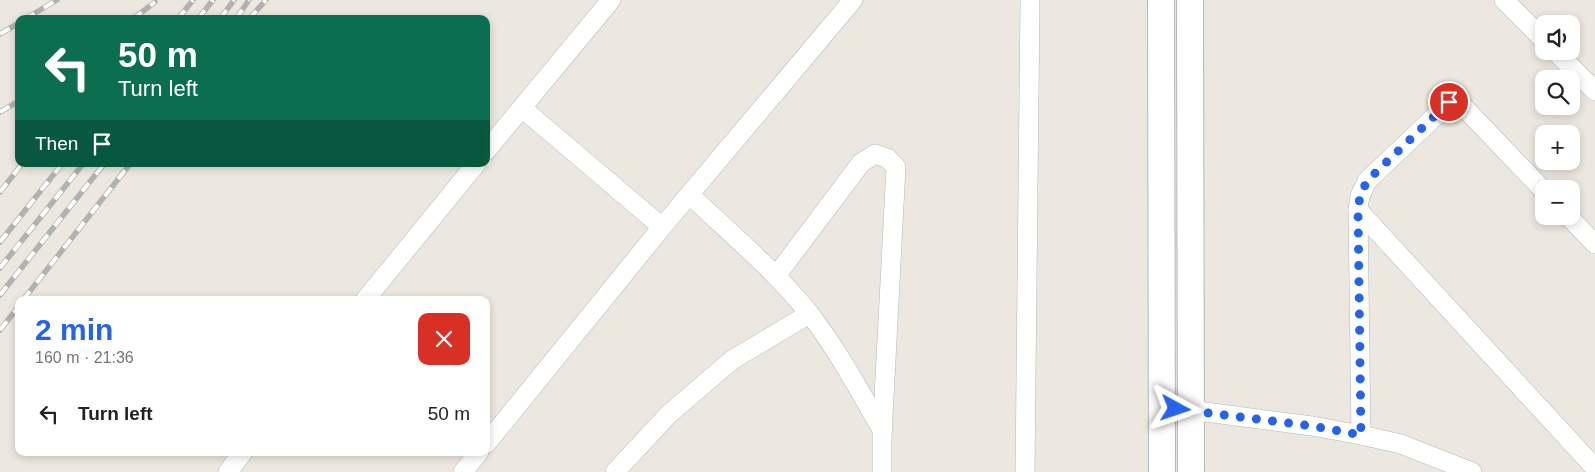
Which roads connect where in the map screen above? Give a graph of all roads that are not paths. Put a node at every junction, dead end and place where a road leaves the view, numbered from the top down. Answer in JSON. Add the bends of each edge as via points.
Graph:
{"nodes":[{"id":1,"x":611,"y":0,"type":"edge"},
{"id":2,"x":853,"y":0,"type":"edge"},
{"id":3,"x":1030,"y":0,"type":"edge"},
{"id":4,"x":1193,"y":0,"type":"edge"},
{"id":5,"x":1504,"y":0,"type":"edge"},
{"id":6,"x":1162,"y":1,"type":"edge"},
{"id":7,"x":1535,"y":31,"type":"edge"},
{"id":8,"x":1564,"y":60,"type":"edge"},
{"id":9,"x":1595,"y":90,"type":"edge"},
{"id":10,"x":522,"y":108,"type":"junction"},
{"id":11,"x":490,"y":146,"type":"edge"},
{"id":12,"x":474,"y":167,"type":"edge"},
{"id":13,"x":1535,"y":182,"type":"edge"},
{"id":14,"x":690,"y":195,"type":"junction"},
{"id":15,"x":1358,"y":210,"type":"junction"},
{"id":16,"x":1577,"y":225,"type":"edge"},
{"id":17,"x":662,"y":227,"type":"junction"},
{"id":18,"x":1595,"y":244,"type":"edge"},
{"id":19,"x":776,"y":276,"type":"junction"},
{"id":20,"x":368,"y":296,"type":"edge"},
{"id":21,"x":809,"y":314,"type":"junction"},
{"id":22,"x":1162,"y":408,"type":"junction"},
{"id":23,"x":1190,"y":410,"type":"junction"},
{"id":24,"x":882,"y":430,"type":"junction"},
{"id":25,"x":1361,"y":435,"type":"junction"},
{"id":26,"x":490,"y":439,"type":"edge"},
{"id":27,"x":241,"y":456,"type":"edge"},
{"id":28,"x":476,"y":456,"type":"edge"},
{"id":29,"x":1445,"y":467,"type":"edge"},
{"id":30,"x":1595,"y":468,"type":"edge"},
{"id":31,"x":228,"y":472,"type":"edge"},
{"id":32,"x":463,"y":472,"type":"edge"},
{"id":33,"x":615,"y":472,"type":"edge"},
{"id":34,"x":882,"y":472,"type":"edge"},
{"id":35,"x":1025,"y":472,"type":"edge"},
{"id":36,"x":1162,"y":472,"type":"edge"},
{"id":37,"x":1191,"y":472,"type":"edge"},
{"id":38,"x":1472,"y":472,"type":"edge"}],
"edges":[{"from":1,"to":10,"type":"street"},
{"from":2,"to":14,"type":"street"},
{"from":3,"to":35,"type":"street"},
{"from":4,"to":6,"type":"street"},
{"from":4,"to":23,"type":"street"},
{"from":5,"to":7,"type":"street"},
{"from":6,"to":22,"type":"street"},
{"from":8,"to":9,"type":"street"},
{"from":10,"to":11,"type":"street"},
{"from":10,"to":17,"type":"street"},
{"from":12,"to":20,"type":"street"},
{"from":13,"to":15,"type":"street","via":[[1459,102],[1452,101],[1367,181]]},
{"from":14,"to":17,"type":"street"},
{"from":14,"to":19,"type":"street"},
{"from":15,"to":25,"type":"street"},
{"from":15,"to":30,"type":"street"},
{"from":16,"to":18,"type":"street"},
{"from":17,"to":26,"type":"street"},
{"from":19,"to":21,"type":"street"},
{"from":19,"to":24,"type":"street","via":[[861,164],[875,154],[887,158],[896,167]]},
{"from":21,"to":24,"type":"street"},
{"from":21,"to":33,"type":"street","via":[[732,360],[669,414]]},
{"from":22,"to":23,"type":"street"},
{"from":22,"to":36,"type":"street"},
{"from":23,"to":25,"type":"street"},
{"from":23,"to":37,"type":"street"},
{"from":24,"to":34,"type":"street"},
{"from":25,"to":29,"type":"street","via":[[1401,444]]},
{"from":27,"to":31,"type":"street"},
{"from":28,"to":32,"type":"street"},
{"from":29,"to":38,"type":"street"}]}
